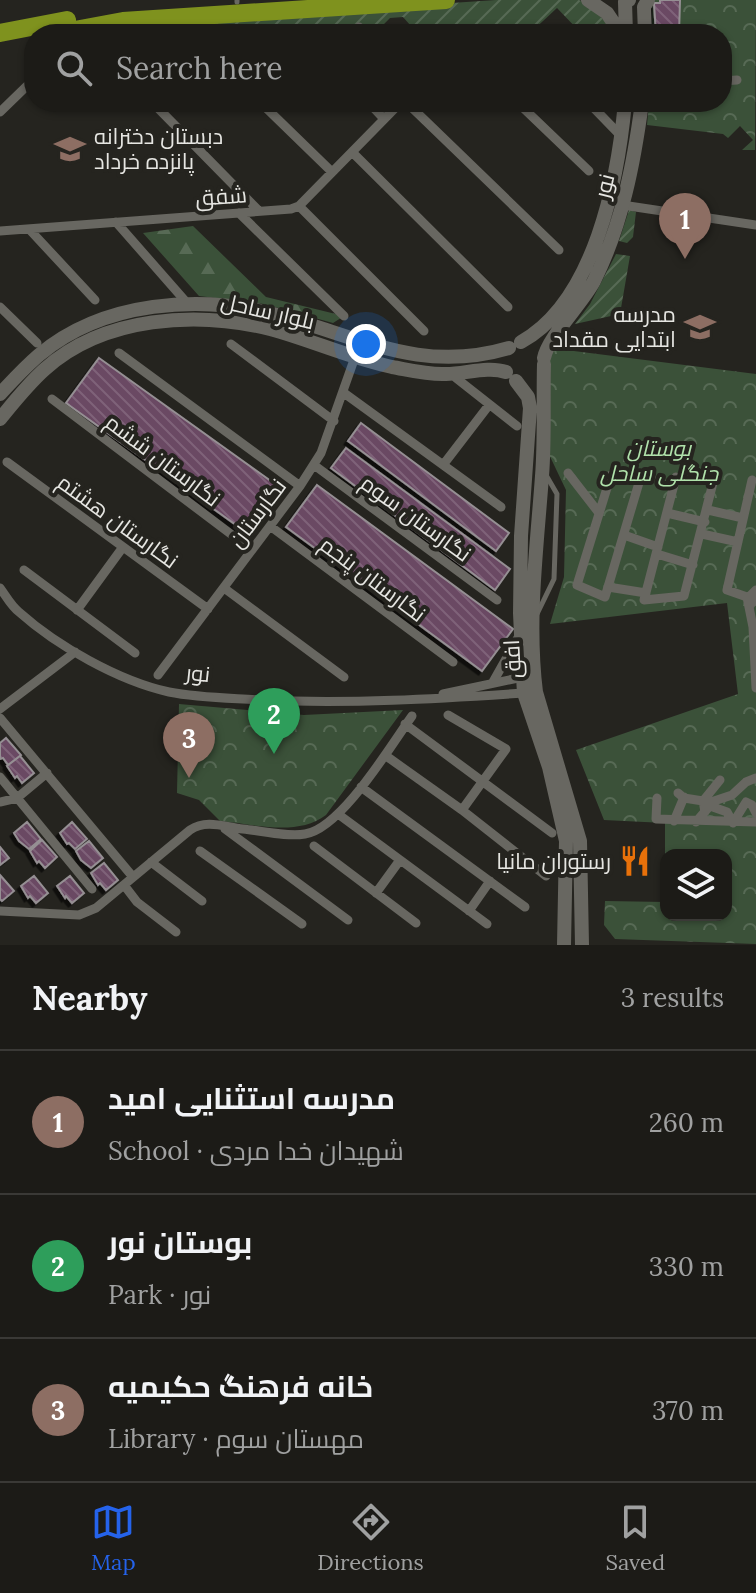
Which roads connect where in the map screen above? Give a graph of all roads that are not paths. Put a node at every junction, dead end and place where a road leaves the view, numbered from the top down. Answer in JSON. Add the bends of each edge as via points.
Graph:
{"nodes":[{"id":1,"x":269,"y":0,"type":"edge"},
{"id":2,"x":446,"y":0,"type":"edge"},
{"id":3,"x":588,"y":0,"type":"edge"},
{"id":4,"x":629,"y":0,"type":"edge"},
{"id":5,"x":237,"y":1,"type":"edge"},
{"id":6,"x":643,"y":2,"type":"edge"},
{"id":7,"x":139,"y":20,"type":"junction"},
{"id":8,"x":49,"y":24,"type":"edge"},
{"id":9,"x":114,"y":24,"type":"edge"},
{"id":10,"x":131,"y":24,"type":"edge"},
{"id":11,"x":615,"y":24,"type":"edge"},
{"id":12,"x":623,"y":24,"type":"edge"},
{"id":13,"x":644,"y":24,"type":"edge"},
{"id":14,"x":24,"y":29,"type":"edge"},
{"id":15,"x":0,"y":33,"type":"edge"},
{"id":16,"x":24,"y":40,"type":"edge"},
{"id":17,"x":0,"y":44,"type":"edge"},
{"id":18,"x":732,"y":80,"type":"edge"},
{"id":19,"x":737,"y":80,"type":"dead end"},
{"id":20,"x":24,"y":89,"type":"edge"},
{"id":21,"x":0,"y":112,"type":"edge"},
{"id":22,"x":162,"y":112,"type":"edge"},
{"id":23,"x":270,"y":112,"type":"edge"},
{"id":24,"x":377,"y":112,"type":"edge"},
{"id":25,"x":392,"y":112,"type":"edge"},
{"id":26,"x":414,"y":112,"type":"edge"},
{"id":27,"x":527,"y":112,"type":"edge"},
{"id":28,"x":600,"y":112,"type":"edge"},
{"id":29,"x":626,"y":112,"type":"edge"},
{"id":30,"x":639,"y":112,"type":"edge"},
{"id":31,"x":384,"y":119,"type":"junction"},
{"id":32,"x":630,"y":138,"type":"junction"},
{"id":33,"x":352,"y":152,"type":"junction"},
{"id":34,"x":589,"y":171,"type":"dead end"},
{"id":35,"x":332,"y":172,"type":"junction"},
{"id":36,"x":622,"y":205,"type":"junction"},
{"id":37,"x":299,"y":206,"type":"junction"},
{"id":38,"x":259,"y":211,"type":"junction"},
{"id":39,"x":239,"y":213,"type":"junction"},
{"id":40,"x":116,"y":222,"type":"junction"},
{"id":41,"x":756,"y":225,"type":"edge"},
{"id":42,"x":29,"y":229,"type":"junction"},
{"id":43,"x":0,"y":231,"type":"edge"},
{"id":44,"x":559,"y":250,"type":"dead end"},
{"id":45,"x":95,"y":300,"type":"dead end"},
{"id":46,"x":187,"y":303,"type":"junction"},
{"id":47,"x":0,"y":307,"type":"edge"},
{"id":48,"x":508,"y":307,"type":"dead end"},
{"id":49,"x":344,"y":316,"type":"dead end"},
{"id":50,"x":201,"y":319,"type":"junction"},
{"id":51,"x":424,"y":331,"type":"dead end"},
{"id":52,"x":37,"y":343,"type":"dead end"},
{"id":53,"x":231,"y":344,"type":"dead end"},
{"id":54,"x":515,"y":345,"type":"junction"},
{"id":55,"x":119,"y":353,"type":"dead end"},
{"id":56,"x":355,"y":357,"type":"junction"},
{"id":57,"x":544,"y":361,"type":"junction"},
{"id":58,"x":511,"y":376,"type":"junction"},
{"id":59,"x":456,"y":378,"type":"dead end"},
{"id":60,"x":344,"y":393,"type":"junction"},
{"id":61,"x":0,"y":394,"type":"edge"},
{"id":62,"x":52,"y":399,"type":"dead end"},
{"id":63,"x":489,"y":405,"type":"junction"},
{"id":64,"x":0,"y":419,"type":"edge"},
{"id":65,"x":334,"y":421,"type":"junction"},
{"id":66,"x":517,"y":426,"type":"dead end"},
{"id":67,"x":7,"y":462,"type":"dead end"},
{"id":68,"x":314,"y":465,"type":"junction"},
{"id":69,"x":443,"y":465,"type":"junction"},
{"id":70,"x":568,"y":473,"type":"dead end"},
{"id":71,"x":611,"y":475,"type":"dead end"},
{"id":72,"x":641,"y":476,"type":"dead end"},
{"id":73,"x":676,"y":477,"type":"dead end"},
{"id":74,"x":714,"y":479,"type":"dead end"},
{"id":75,"x":752,"y":480,"type":"dead end"},
{"id":76,"x":300,"y":486,"type":"junction"},
{"id":77,"x":501,"y":507,"type":"dead end"},
{"id":78,"x":708,"y":510,"type":"junction"},
{"id":79,"x":599,"y":513,"type":"junction"},
{"id":80,"x":667,"y":513,"type":"junction"},
{"id":81,"x":743,"y":518,"type":"junction"},
{"id":82,"x":705,"y":522,"type":"junction"},
{"id":83,"x":270,"y":526,"type":"junction"},
{"id":84,"x":702,"y":534,"type":"junction"},
{"id":85,"x":624,"y":535,"type":"junction"},
{"id":86,"x":738,"y":542,"type":"junction"},
{"id":87,"x":123,"y":547,"type":"junction"},
{"id":88,"x":252,"y":550,"type":"junction"},
{"id":89,"x":658,"y":551,"type":"junction"},
{"id":90,"x":693,"y":565,"type":"junction"},
{"id":91,"x":24,"y":570,"type":"dead end"},
{"id":92,"x":608,"y":587,"type":"junction"},
{"id":93,"x":0,"y":588,"type":"edge"},
{"id":94,"x":224,"y":588,"type":"junction"},
{"id":95,"x":646,"y":593,"type":"junction"},
{"id":96,"x":497,"y":600,"type":"dead end"},
{"id":97,"x":754,"y":600,"type":"edge"},
{"id":98,"x":208,"y":609,"type":"junction"},
{"id":99,"x":77,"y":610,"type":"junction"},
{"id":100,"x":526,"y":630,"type":"junction"},
{"id":101,"x":75,"y":652,"type":"junction"},
{"id":102,"x":135,"y":653,"type":"dead end"},
{"id":103,"x":453,"y":662,"type":"dead end"},
{"id":104,"x":158,"y":675,"type":"dead end"},
{"id":105,"x":528,"y":676,"type":"junction"},
{"id":106,"x":344,"y":677,"type":"dead end"},
{"id":107,"x":493,"y":682,"type":"junction"},
{"id":108,"x":756,"y":688,"type":"edge"},
{"id":109,"x":530,"y":692,"type":"junction"},
{"id":110,"x":424,"y":700,"type":"junction"},
{"id":111,"x":0,"y":709,"type":"edge"},
{"id":112,"x":448,"y":715,"type":"dead end"},
{"id":113,"x":0,"y":718,"type":"edge"},
{"id":114,"x":389,"y":758,"type":"dead end"},
{"id":115,"x":47,"y":773,"type":"junction"},
{"id":116,"x":0,"y":777,"type":"edge"},
{"id":117,"x":756,"y":778,"type":"edge"},
{"id":118,"x":720,"y":780,"type":"dead end"},
{"id":119,"x":483,"y":783,"type":"junction"},
{"id":120,"x":741,"y":786,"type":"junction"},
{"id":121,"x":361,"y":787,"type":"junction"},
{"id":122,"x":17,"y":798,"type":"junction"},
{"id":123,"x":657,"y":798,"type":"dead end"},
{"id":124,"x":0,"y":802,"type":"edge"},
{"id":125,"x":744,"y":804,"type":"junction"},
{"id":126,"x":706,"y":806,"type":"junction"},
{"id":127,"x":462,"y":810,"type":"junction"},
{"id":128,"x":756,"y":813,"type":"edge"},
{"id":129,"x":338,"y":814,"type":"junction"},
{"id":130,"x":674,"y":821,"type":"junction"},
{"id":131,"x":696,"y":822,"type":"junction"},
{"id":132,"x":756,"y":822,"type":"edge"},
{"id":133,"x":733,"y":823,"type":"junction"},
{"id":134,"x":223,"y":827,"type":"junction"},
{"id":135,"x":552,"y":833,"type":"dead end"},
{"id":136,"x":314,"y":846,"type":"dead end"},
{"id":137,"x":200,"y":851,"type":"dead end"},
{"id":138,"x":400,"y":860,"type":"junction"},
{"id":139,"x":151,"y":862,"type":"junction"},
{"id":140,"x":546,"y":876,"type":"dead end"},
{"id":141,"x":133,"y":877,"type":"junction"},
{"id":142,"x":490,"y":881,"type":"junction"},
{"id":143,"x":124,"y":885,"type":"junction"},
{"id":144,"x":92,"y":889,"type":"dead end"},
{"id":145,"x":376,"y":893,"type":"junction"},
{"id":146,"x":202,"y":901,"type":"dead end"},
{"id":147,"x":525,"y":907,"type":"dead end"},
{"id":148,"x":0,"y":911,"type":"edge"},
{"id":149,"x":469,"y":911,"type":"junction"},
{"id":150,"x":348,"y":920,"type":"dead end"},
{"id":151,"x":416,"y":923,"type":"dead end"},
{"id":152,"x":302,"y":924,"type":"dead end"},
{"id":153,"x":487,"y":924,"type":"dead end"},
{"id":154,"x":176,"y":932,"type":"dead end"},
{"id":155,"x":564,"y":945,"type":"edge"},
{"id":156,"x":582,"y":945,"type":"edge"}],
"edges":[{"from":1,"to":5,"type":"highway"},
{"from":2,"to":7,"type":"highway"},
{"from":3,"to":11,"type":"main road"},
{"from":4,"to":12,"type":"main road"},
{"from":5,"to":8,"type":"highway","via":[[130,9]]},
{"from":6,"to":13,"type":"main road"},
{"from":7,"to":9,"type":"highway"},
{"from":7,"to":10,"type":"street"},
{"from":14,"to":15,"type":"highway"},
{"from":16,"to":17,"type":"highway"},
{"from":18,"to":19,"type":"street"},
{"from":20,"to":21,"type":"street"},
{"from":22,"to":38,"type":"street"},
{"from":23,"to":35,"type":"street"},
{"from":24,"to":31,"type":"street"},
{"from":25,"to":31,"type":"street"},
{"from":26,"to":44,"type":"street"},
{"from":27,"to":34,"type":"street"},
{"from":28,"to":32,"type":"street"},
{"from":29,"to":32,"type":"main road","name":"نور"},
{"from":30,"to":32,"type":"main road","name":"نور"},
{"from":31,"to":33,"type":"street"},
{"from":32,"to":36,"type":"main road","name":"نور"},
{"from":32,"to":54,"type":"main road","name":"نور","via":[[586,265],[555,314]]},
{"from":33,"to":35,"type":"street"},
{"from":33,"to":48,"type":"street"},
{"from":35,"to":37,"type":"street"},
{"from":36,"to":41,"type":"street"},
{"from":36,"to":57,"type":"main road","name":"نور","via":[[592,284],[548,345]]},
{"from":37,"to":38,"type":"street","name":"شفق"},
{"from":37,"to":51,"type":"street"},
{"from":38,"to":39,"type":"street","name":"شفق"},
{"from":39,"to":40,"type":"street","name":"شفق"},
{"from":39,"to":49,"type":"street"},
{"from":40,"to":42,"type":"street","name":"شفق"},
{"from":40,"to":46,"type":"street"},
{"from":42,"to":43,"type":"street","name":"شفق"},
{"from":42,"to":45,"type":"street"},
{"from":46,"to":50,"type":"main road"},
{"from":46,"to":54,"type":"main road","name":"بلوار ساحل","via":[[238,306],[391,350],[440,358],[488,354]]},
{"from":46,"to":61,"type":"main road","name":"بلوار ساحل","via":[[103,319],[67,335],[39,354]]},
{"from":47,"to":52,"type":"street"},
{"from":50,"to":56,"type":"main road","name":"بلوار ساحل","via":[[272,330]]},
{"from":50,"to":64,"type":"main road","name":"بلوار ساحل","via":[[137,326],[73,350],[47,367]]},
{"from":53,"to":65,"type":"street"},
{"from":54,"to":57,"type":"main road","via":[[533,344]]},
{"from":54,"to":58,"type":"main road","via":[[503,359]]},
{"from":55,"to":76,"type":"street"},
{"from":56,"to":58,"type":"main road","name":"بلوار ساحل","via":[[410,370],[489,370]]},
{"from":56,"to":60,"type":"street","name":"نگارستان"},
{"from":57,"to":58,"type":"main road","via":[[535,379],[523,382]]},
{"from":57,"to":100,"type":"main road","name":"افق","via":[[543,470]]},
{"from":58,"to":100,"type":"main road","name":"افق","via":[[530,408],[521,536]]},
{"from":59,"to":63,"type":"street"},
{"from":60,"to":65,"type":"street","name":"نگارستان"},
{"from":60,"to":69,"type":"street"},
{"from":62,"to":88,"type":"street","name":"نگارستان ششم"},
{"from":63,"to":66,"type":"street"},
{"from":63,"to":69,"type":"street"},
{"from":65,"to":68,"type":"street","name":"نگارستان"},
{"from":67,"to":87,"type":"street","name":"نگارستان هشتم"},
{"from":68,"to":76,"type":"street","name":"نگارستان"},
{"from":68,"to":96,"type":"street","name":"نگارستان سوم"},
{"from":69,"to":77,"type":"street"},
{"from":70,"to":79,"type":"street"},
{"from":71,"to":79,"type":"street"},
{"from":72,"to":85,"type":"street"},
{"from":73,"to":80,"type":"street"},
{"from":74,"to":78,"type":"street"},
{"from":75,"to":81,"type":"street"},
{"from":76,"to":83,"type":"street","name":"نگارستان"},
{"from":78,"to":81,"type":"street"},
{"from":78,"to":82,"type":"street"},
{"from":79,"to":92,"type":"street","via":[[577,585],[605,597]]},
{"from":80,"to":82,"type":"street"},
{"from":80,"to":89,"type":"street"},
{"from":81,"to":86,"type":"street"},
{"from":82,"to":84,"type":"street"},
{"from":83,"to":88,"type":"street","name":"نگارستان"},
{"from":83,"to":103,"type":"street","name":"نگارستان پنجم"},
{"from":84,"to":86,"type":"street"},
{"from":84,"to":90,"type":"street"},
{"from":85,"to":89,"type":"street"},
{"from":85,"to":92,"type":"street"},
{"from":86,"to":97,"type":"street","via":[[727,590]]},
{"from":87,"to":98,"type":"street","name":"نگارستان هشتم"},
{"from":87,"to":99,"type":"street"},
{"from":88,"to":94,"type":"street","name":"نگارستان"},
{"from":89,"to":90,"type":"street"},
{"from":89,"to":95,"type":"street"},
{"from":90,"to":95,"type":"street","via":[[684,596],[644,600]]},
{"from":91,"to":99,"type":"street"},
{"from":92,"to":95,"type":"street"},
{"from":93,"to":101,"type":"street","name":"نور","via":[[16,610]]},
{"from":94,"to":98,"type":"street","name":"نگارستان"},
{"from":94,"to":106,"type":"street"},
{"from":97,"to":108,"type":"street"},
{"from":98,"to":104,"type":"street","name":"نگارستان"},
{"from":99,"to":102,"type":"street"},
{"from":100,"to":105,"type":"main road","name":"افق"},
{"from":100,"to":107,"type":"street"},
{"from":101,"to":110,"type":"street","name":"نور","via":[[168,691],[311,702]]},
{"from":101,"to":111,"type":"street"},
{"from":105,"to":107,"type":"street"},
{"from":105,"to":109,"type":"main road","name":"افق"},
{"from":107,"to":110,"type":"street"},
{"from":109,"to":110,"type":"street"},
{"from":109,"to":155,"type":"main road","name":"افق","via":[[566,841]]},
{"from":109,"to":156,"type":"main road","name":"افق","via":[[580,841]]},
{"from":112,"to":119,"type":"street","via":[[506,749]]},
{"from":113,"to":115,"type":"street"},
{"from":114,"to":127,"type":"street"},
{"from":115,"to":122,"type":"street"},
{"from":115,"to":141,"type":"street"},
{"from":116,"to":122,"type":"street"},
{"from":117,"to":120,"type":"street"},
{"from":118,"to":126,"type":"street"},
{"from":119,"to":121,"type":"street","via":[[409,720]]},
{"from":119,"to":127,"type":"street"},
{"from":119,"to":135,"type":"street"},
{"from":120,"to":125,"type":"street","via":[[739,799]]},
{"from":120,"to":126,"type":"street"},
{"from":121,"to":129,"type":"street"},
{"from":121,"to":142,"type":"street"},
{"from":122,"to":124,"type":"street"},
{"from":122,"to":144,"type":"street"},
{"from":123,"to":130,"type":"street","via":[[656,819]]},
{"from":125,"to":128,"type":"street"},
{"from":125,"to":133,"type":"street"},
{"from":126,"to":130,"type":"street","via":[[681,795]]},
{"from":126,"to":131,"type":"street"},
{"from":126,"to":133,"type":"street","via":[[724,809]]},
{"from":127,"to":140,"type":"street"},
{"from":129,"to":134,"type":"street","via":[[305,834]]},
{"from":129,"to":138,"type":"street"},
{"from":130,"to":131,"type":"street"},
{"from":131,"to":133,"type":"street"},
{"from":132,"to":133,"type":"street"},
{"from":134,"to":139,"type":"street","via":[[197,825]]},
{"from":134,"to":150,"type":"street"},
{"from":136,"to":145,"type":"street"},
{"from":137,"to":152,"type":"street"},
{"from":138,"to":145,"type":"street"},
{"from":138,"to":149,"type":"street"},
{"from":139,"to":141,"type":"street"},
{"from":139,"to":146,"type":"street"},
{"from":141,"to":143,"type":"street"},
{"from":142,"to":147,"type":"street"},
{"from":142,"to":149,"type":"street"},
{"from":143,"to":148,"type":"street","via":[[79,915]]},
{"from":143,"to":154,"type":"street"},
{"from":145,"to":151,"type":"street"},
{"from":149,"to":153,"type":"street"}]}
